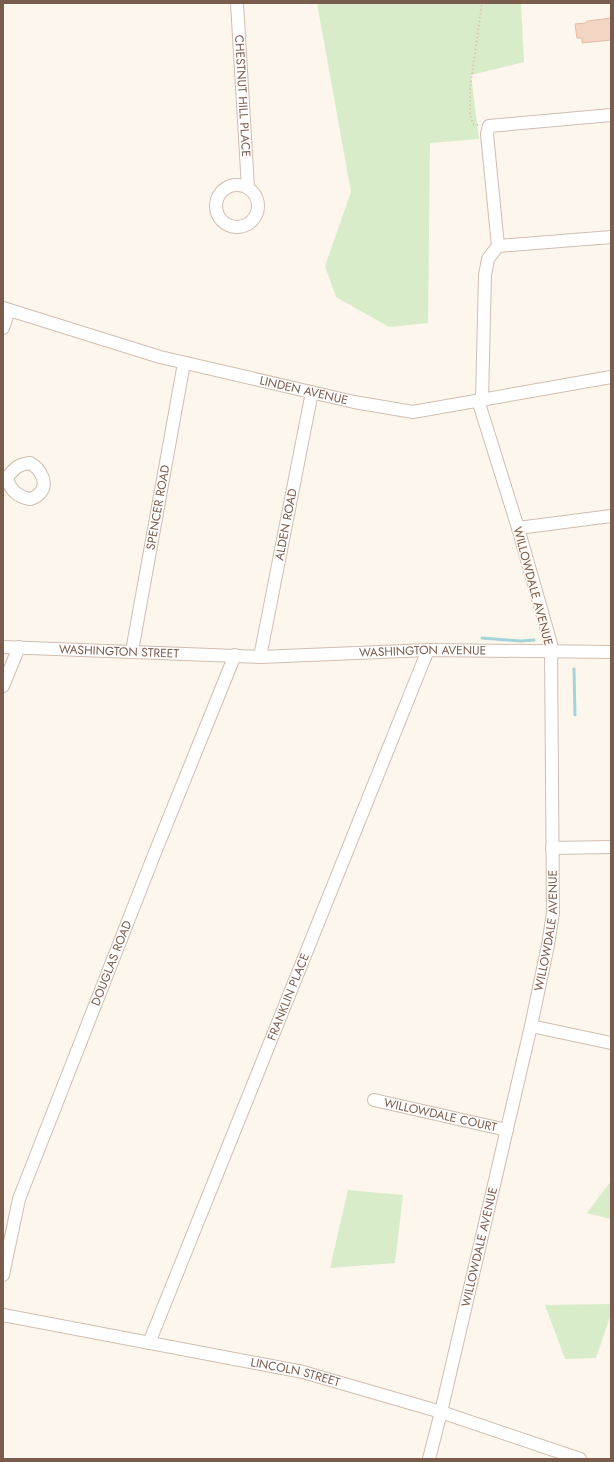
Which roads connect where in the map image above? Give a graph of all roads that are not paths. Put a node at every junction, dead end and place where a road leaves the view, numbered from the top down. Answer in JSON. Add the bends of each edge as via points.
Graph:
{"nodes":[{"id":1,"x":237,"y":3,"type":"edge"},
{"id":2,"x":611,"y":114,"type":"edge"},
{"id":3,"x":248,"y":188,"type":"dead end"},
{"id":4,"x":611,"y":237,"type":"edge"},
{"id":5,"x":498,"y":246,"type":"junction"},
{"id":6,"x":6,"y":309,"type":"edge"},
{"id":7,"x":3,"y":328,"type":"edge"},
{"id":8,"x":184,"y":363,"type":"junction"},
{"id":9,"x":611,"y":377,"type":"edge"},
{"id":10,"x":312,"y":392,"type":"junction"},
{"id":11,"x":480,"y":400,"type":"junction"},
{"id":12,"x":611,"y":516,"type":"edge"},
{"id":13,"x":518,"y":528,"type":"junction"},
{"id":14,"x":3,"y":647,"type":"edge"},
{"id":15,"x":19,"y":647,"type":"junction"},
{"id":16,"x":428,"y":650,"type":"junction"},
{"id":17,"x":132,"y":651,"type":"junction"},
{"id":18,"x":551,"y":651,"type":"junction"},
{"id":19,"x":611,"y":652,"type":"edge"},
{"id":20,"x":235,"y":655,"type":"junction"},
{"id":21,"x":260,"y":657,"type":"junction"},
{"id":22,"x":3,"y":686,"type":"edge"},
{"id":23,"x":611,"y":847,"type":"edge"},
{"id":24,"x":552,"y":848,"type":"junction"},
{"id":25,"x":531,"y":1026,"type":"junction"},
{"id":26,"x":611,"y":1042,"type":"edge"},
{"id":27,"x":374,"y":1100,"type":"dead end"},
{"id":28,"x":507,"y":1130,"type":"junction"},
{"id":29,"x":3,"y":1275,"type":"edge"},
{"id":30,"x":3,"y":1315,"type":"edge"},
{"id":31,"x":149,"y":1343,"type":"junction"},
{"id":32,"x":441,"y":1412,"type":"junction"},
{"id":33,"x":429,"y":1459,"type":"edge"},
{"id":34,"x":580,"y":1459,"type":"edge"}],
"edges":[{"from":1,"to":3,"type":"street","name":"CHESTNUT HILL PLACE"},
{"from":2,"to":5,"type":"street","via":[[489,126],[487,134]]},
{"from":4,"to":5,"type":"street"},
{"from":5,"to":11,"type":"street","name":"WILLOWDALE AVENUE","via":[[488,258],[485,275]]},
{"from":6,"to":7,"type":"street"},
{"from":6,"to":8,"type":"street","name":"LINDEN AVENUE"},
{"from":8,"to":10,"type":"street","name":"LINDEN AVENUE"},
{"from":8,"to":17,"type":"street","name":"SPENCER ROAD"},
{"from":9,"to":11,"type":"street","name":"LINDEN AVENUE"},
{"from":10,"to":11,"type":"street","name":"LINDEN AVENUE","via":[[413,412]]},
{"from":10,"to":21,"type":"street","name":"ALDEN ROAD"},
{"from":11,"to":13,"type":"street","name":"WILLOWDALE AVENUE"},
{"from":12,"to":13,"type":"street"},
{"from":13,"to":18,"type":"street","name":"WILLOWDALE AVENUE"},
{"from":14,"to":15,"type":"street","name":"WASHINGTON STREET"},
{"from":15,"to":17,"type":"street","name":"WASHINGTON STREET"},
{"from":15,"to":22,"type":"street"},
{"from":16,"to":18,"type":"street","name":"WASHINGTON AVENUE"},
{"from":16,"to":21,"type":"street","name":"WASHINGTON AVENUE"},
{"from":16,"to":31,"type":"street","name":"FRANKLIN PLACE"},
{"from":17,"to":20,"type":"street","name":"WASHINGTON STREET"},
{"from":18,"to":19,"type":"street","name":"WASHINGTON AVENUE"},
{"from":18,"to":24,"type":"street","name":"WILLOWDALE AVENUE"},
{"from":20,"to":21,"type":"street","name":"WASHINGTON AVENUE"},
{"from":20,"to":29,"type":"street","name":"DOUGLAS ROAD","via":[[19,1199]]},
{"from":23,"to":24,"type":"street"},
{"from":24,"to":25,"type":"street","name":"WILLOWDALE AVENUE","via":[[553,913]]},
{"from":25,"to":26,"type":"street"},
{"from":25,"to":28,"type":"street","name":"WILLOWDALE AVENUE"},
{"from":27,"to":28,"type":"street","name":"WILLOWDALE COURT"},
{"from":28,"to":32,"type":"street","name":"WILLOWDALE AVENUE"},
{"from":30,"to":31,"type":"street","name":"LINCOLN STREET"},
{"from":31,"to":32,"type":"street","name":"LINCOLN STREET","via":[[302,1372]]},
{"from":32,"to":33,"type":"street","name":"WILLOWDALE AVENUE"},
{"from":32,"to":34,"type":"street","name":"LINCOLN STREET"}]}
